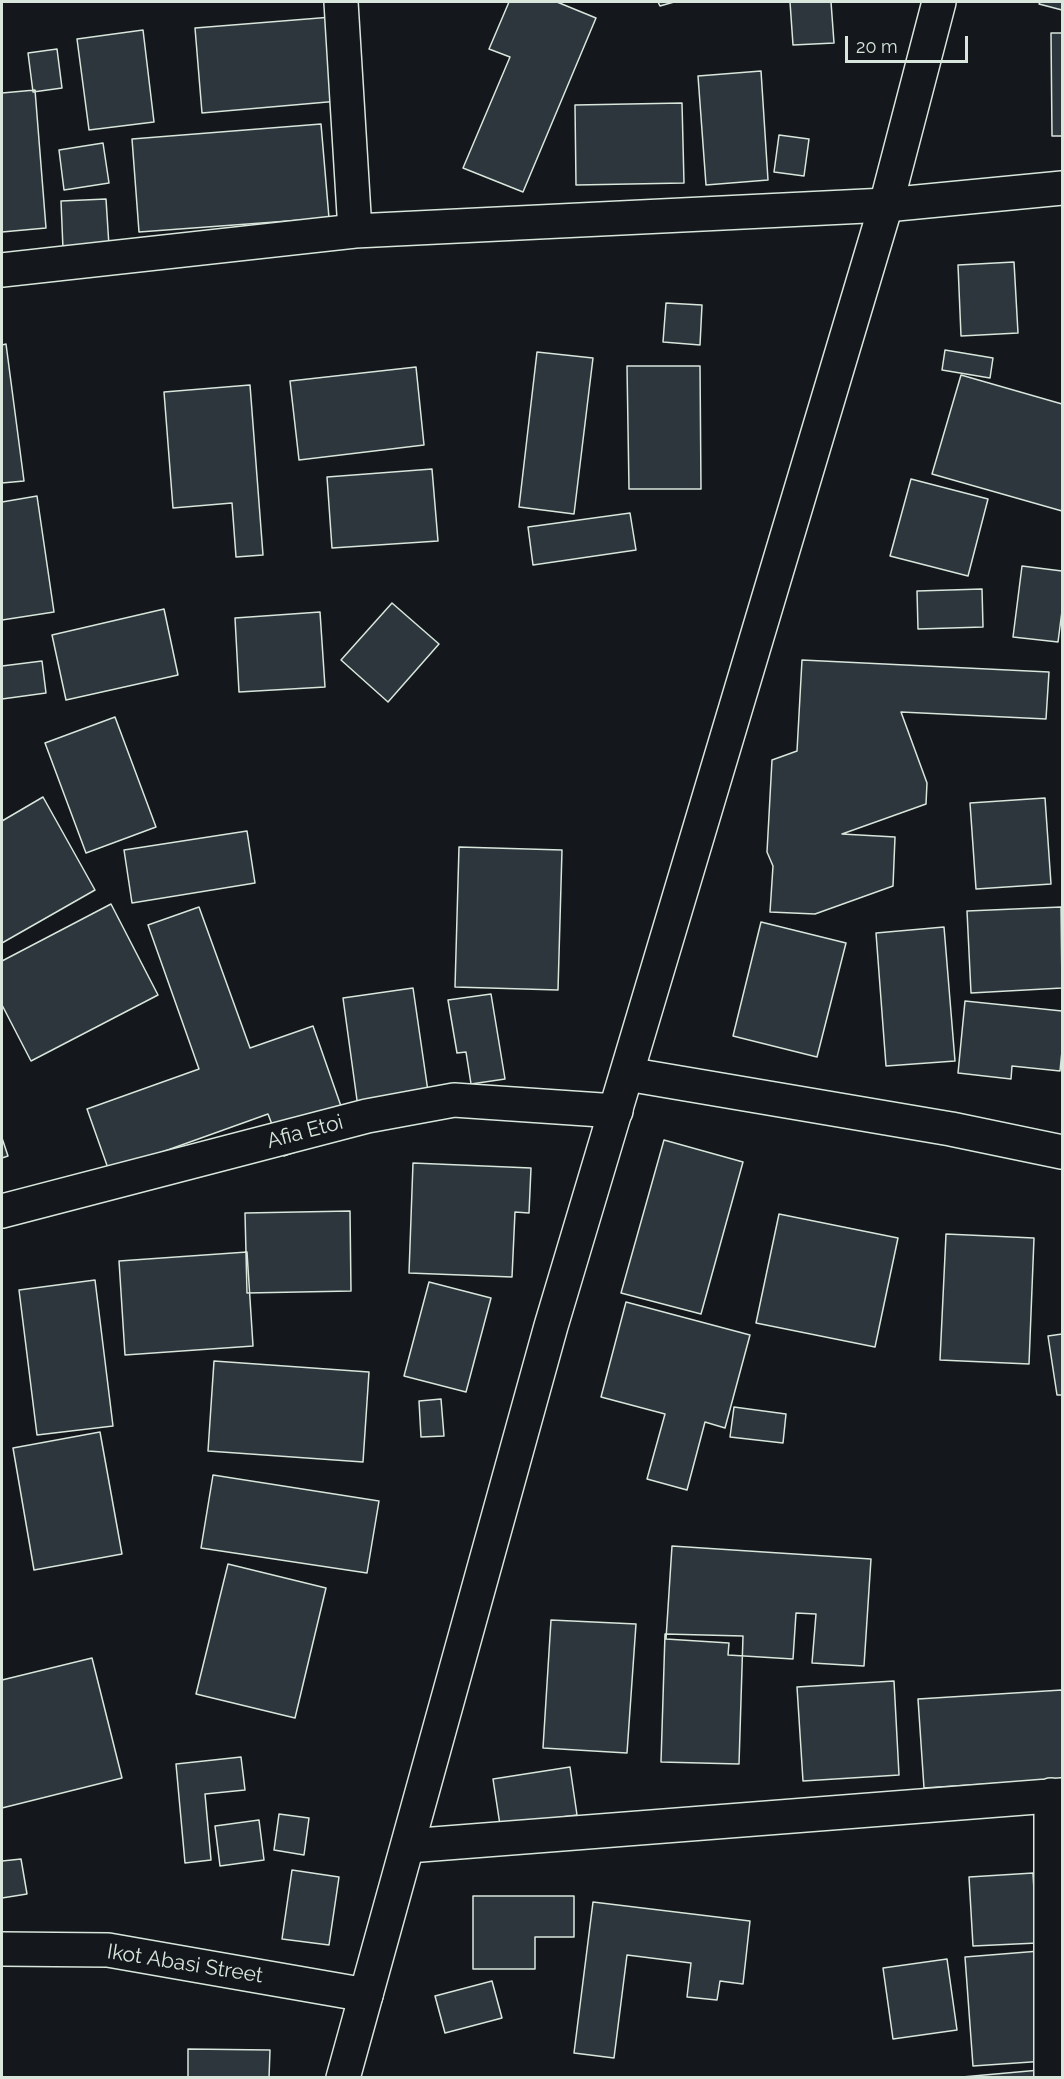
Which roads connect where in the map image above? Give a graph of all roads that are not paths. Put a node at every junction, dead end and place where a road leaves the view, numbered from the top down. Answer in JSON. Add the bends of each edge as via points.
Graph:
{"nodes":[{"id":1,"x":341,"y":2,"type":"edge"},
{"id":2,"x":939,"y":2,"type":"edge"},
{"id":3,"x":1062,"y":188,"type":"edge"},
{"id":4,"x":886,"y":205,"type":"junction"},
{"id":5,"x":355,"y":231,"type":"junction"},
{"id":6,"x":2,"y":270,"type":"edge"},
{"id":7,"x":627,"y":1074,"type":"junction"},
{"id":8,"x":616,"y":1111,"type":"junction"},
{"id":9,"x":1062,"y":1152,"type":"edge"},
{"id":10,"x":2,"y":1211,"type":"edge"},
{"id":11,"x":1057,"y":1795,"type":"edge"},
{"id":12,"x":408,"y":1846,"type":"junction"},
{"id":13,"x":2,"y":1949,"type":"edge"},
{"id":14,"x":366,"y":1995,"type":"junction"},
{"id":15,"x":344,"y":2078,"type":"edge"},
{"id":16,"x":1051,"y":2078,"type":"edge"}],
"edges":[{"from":1,"to":5,"type":"street"},
{"from":2,"to":4,"type":"street"},
{"from":3,"to":4,"type":"street"},
{"from":4,"to":5,"type":"street"},
{"from":4,"to":7,"type":"street"},
{"from":5,"to":6,"type":"street"},
{"from":7,"to":8,"type":"street"},
{"from":7,"to":9,"type":"street","via":[[951,1129]]},
{"from":8,"to":10,"type":"street","name":"Afia Etoi","via":[[454,1100],[367,1116]]},
{"from":8,"to":12,"type":"street","via":[[548,1338]]},
{"from":11,"to":12,"type":"street"},
{"from":11,"to":16,"type":"street"},
{"from":12,"to":14,"type":"street"},
{"from":13,"to":14,"type":"street","name":"Ikot Abasi Street","via":[[108,1950]]},
{"from":14,"to":15,"type":"street"}]}
